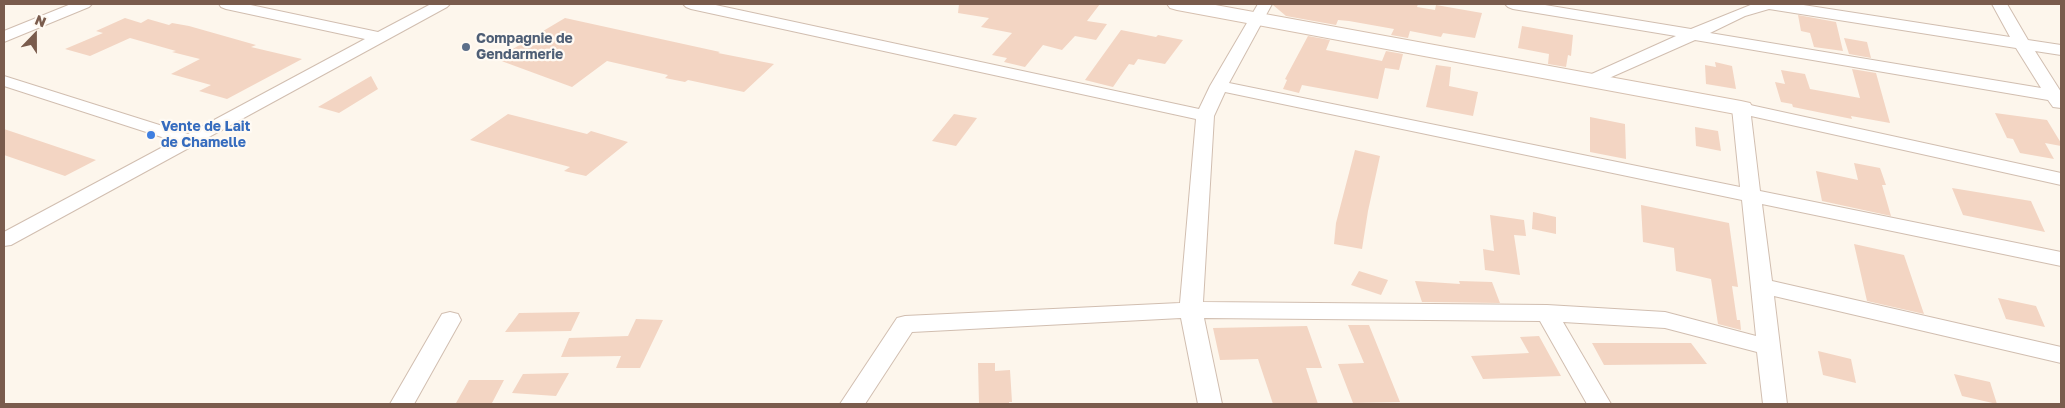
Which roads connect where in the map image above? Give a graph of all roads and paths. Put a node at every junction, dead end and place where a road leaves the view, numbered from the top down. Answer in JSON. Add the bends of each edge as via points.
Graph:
{"nodes":[{"id":1,"x":84,"y":4,"type":"edge"},
{"id":2,"x":226,"y":4,"type":"edge"},
{"id":3,"x":442,"y":4,"type":"edge"},
{"id":4,"x":691,"y":4,"type":"edge"},
{"id":5,"x":1177,"y":4,"type":"edge"},
{"id":6,"x":1512,"y":4,"type":"edge"},
{"id":7,"x":1724,"y":4,"type":"edge"},
{"id":8,"x":1768,"y":4,"type":"edge"},
{"id":9,"x":2000,"y":4,"type":"edge"},
{"id":10,"x":1262,"y":11,"type":"edge"},
{"id":11,"x":1740,"y":13,"type":"junction"},
{"id":12,"x":1692,"y":35,"type":"junction"},
{"id":13,"x":4,"y":37,"type":"edge"},
{"id":14,"x":379,"y":37,"type":"junction"},
{"id":15,"x":2022,"y":44,"type":"junction"},
{"id":16,"x":2061,"y":50,"type":"edge"},
{"id":17,"x":4,"y":81,"type":"edge"},
{"id":18,"x":1591,"y":81,"type":"junction"},
{"id":19,"x":1219,"y":86,"type":"junction"},
{"id":20,"x":2059,"y":100,"type":"edge"},
{"id":21,"x":1741,"y":108,"type":"junction"},
{"id":22,"x":1205,"y":116,"type":"junction"},
{"id":23,"x":189,"y":140,"type":"junction"},
{"id":24,"x":2061,"y":179,"type":"edge"},
{"id":25,"x":1751,"y":195,"type":"junction"},
{"id":26,"x":4,"y":240,"type":"edge"},
{"id":27,"x":2061,"y":260,"type":"edge"},
{"id":28,"x":1761,"y":286,"type":"junction"},
{"id":29,"x":1190,"y":310,"type":"junction"},
{"id":30,"x":1547,"y":313,"type":"junction"},
{"id":31,"x":450,"y":320,"type":"dead end"},
{"id":32,"x":1768,"y":347,"type":"junction"},
{"id":33,"x":2061,"y":355,"type":"edge"},
{"id":34,"x":402,"y":404,"type":"edge"},
{"id":35,"x":852,"y":404,"type":"edge"},
{"id":36,"x":1210,"y":404,"type":"edge"},
{"id":37,"x":1599,"y":404,"type":"edge"},
{"id":38,"x":1774,"y":404,"type":"edge"}],
"edges":[{"from":1,"to":13,"type":"street"},
{"from":2,"to":14,"type":"street"},
{"from":3,"to":14,"type":"street"},
{"from":4,"to":22,"type":"street"},
{"from":5,"to":10,"type":"street"},
{"from":6,"to":12,"type":"street"},
{"from":7,"to":11,"type":"street"},
{"from":8,"to":11,"type":"street"},
{"from":8,"to":15,"type":"street"},
{"from":9,"to":15,"type":"street"},
{"from":10,"to":18,"type":"street"},
{"from":10,"to":19,"type":"street"},
{"from":11,"to":12,"type":"street"},
{"from":12,"to":18,"type":"street"},
{"from":12,"to":20,"type":"street"},
{"from":14,"to":23,"type":"street"},
{"from":15,"to":16,"type":"street"},
{"from":15,"to":20,"type":"street"},
{"from":17,"to":23,"type":"street"},
{"from":18,"to":21,"type":"street"},
{"from":19,"to":22,"type":"street"},
{"from":19,"to":25,"type":"street"},
{"from":21,"to":24,"type":"street"},
{"from":21,"to":25,"type":"street"},
{"from":22,"to":29,"type":"street"},
{"from":23,"to":26,"type":"street"},
{"from":25,"to":27,"type":"street"},
{"from":25,"to":28,"type":"street"},
{"from":28,"to":32,"type":"street"},
{"from":28,"to":33,"type":"street"},
{"from":29,"to":30,"type":"street"},
{"from":29,"to":35,"type":"street","via":[[904,324]]},
{"from":29,"to":36,"type":"street"},
{"from":30,"to":32,"type":"street","via":[[1666,320]]},
{"from":30,"to":37,"type":"street"},
{"from":31,"to":34,"type":"street"},
{"from":32,"to":38,"type":"street"}]}
